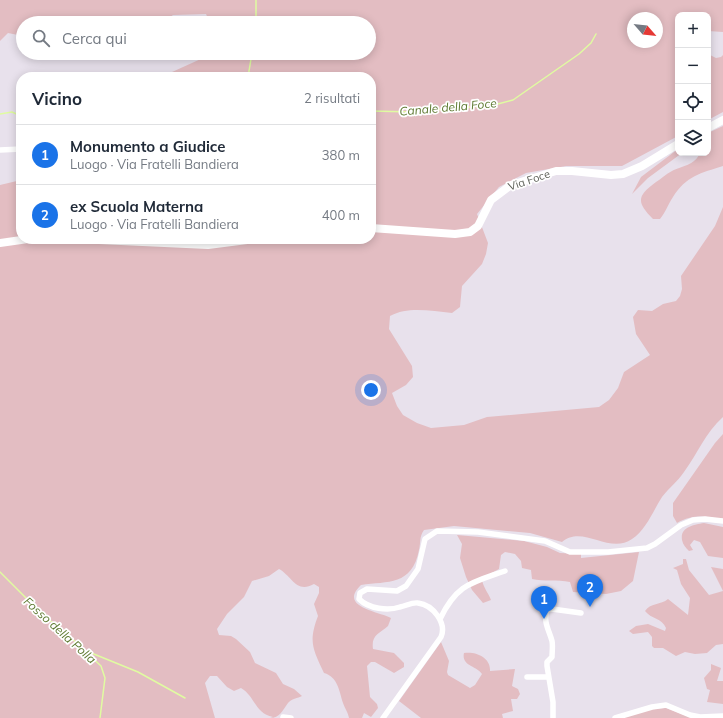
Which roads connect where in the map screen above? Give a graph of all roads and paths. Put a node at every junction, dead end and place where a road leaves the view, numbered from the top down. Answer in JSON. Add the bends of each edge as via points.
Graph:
{"nodes":[{"id":1,"x":723,"y":120,"type":"edge"},
{"id":2,"x":711,"y":126,"type":"edge"},
{"id":3,"x":675,"y":146,"type":"edge"},
{"id":4,"x":16,"y":149,"type":"edge"},
{"id":5,"x":0,"y":150,"type":"edge"},
{"id":6,"x":376,"y":228,"type":"edge"},
{"id":7,"x":16,"y":241,"type":"edge"},
{"id":8,"x":0,"y":243,"type":"edge"},
{"id":9,"x":186,"y":244,"type":"edge"},
{"id":10,"x":216,"y":244,"type":"edge"},
{"id":11,"x":723,"y":521,"type":"edge"},
{"id":12,"x":505,"y":572,"type":"dead end"},
{"id":13,"x":581,"y":613,"type":"dead end"},
{"id":14,"x":440,"y":619,"type":"junction"},
{"id":15,"x":527,"y":677,"type":"dead end"},
{"id":16,"x":548,"y":677,"type":"junction"},
{"id":17,"x":723,"y":716,"type":"edge"},
{"id":18,"x":283,"y":717,"type":"dead end"},
{"id":19,"x":617,"y":717,"type":"edge"},
{"id":20,"x":291,"y":718,"type":"edge"},
{"id":21,"x":383,"y":718,"type":"edge"},
{"id":22,"x":553,"y":718,"type":"edge"}],
"edges":[{"from":1,"to":2,"type":"main road"},
{"from":3,"to":6,"type":"main road","name":"Via Foce","via":[[642,166],[622,174],[556,171],[511,185],[491,200],[478,226],[470,232],[450,234]]},
{"from":4,"to":5,"type":"street"},
{"from":7,"to":8,"type":"main road"},
{"from":9,"to":10,"type":"main road"},
{"from":11,"to":14,"type":"street","via":[[693,520],[647,548],[608,552],[570,552],[545,541],[459,530],[437,531],[425,538],[418,569],[406,586],[391,592],[367,589],[360,593],[359,599],[369,606],[386,609],[421,604]]},
{"from":12,"to":14,"type":"street","via":[[467,585],[453,597]]},
{"from":13,"to":16,"type":"street","via":[[548,610],[546,628],[552,644],[552,657],[547,662]]},
{"from":14,"to":21,"type":"street","via":[[444,630],[441,637]]},
{"from":15,"to":16,"type":"street"},
{"from":16,"to":22,"type":"street"},
{"from":17,"to":19,"type":"street","via":[[700,717],[666,705]]},
{"from":18,"to":20,"type":"street"}]}
